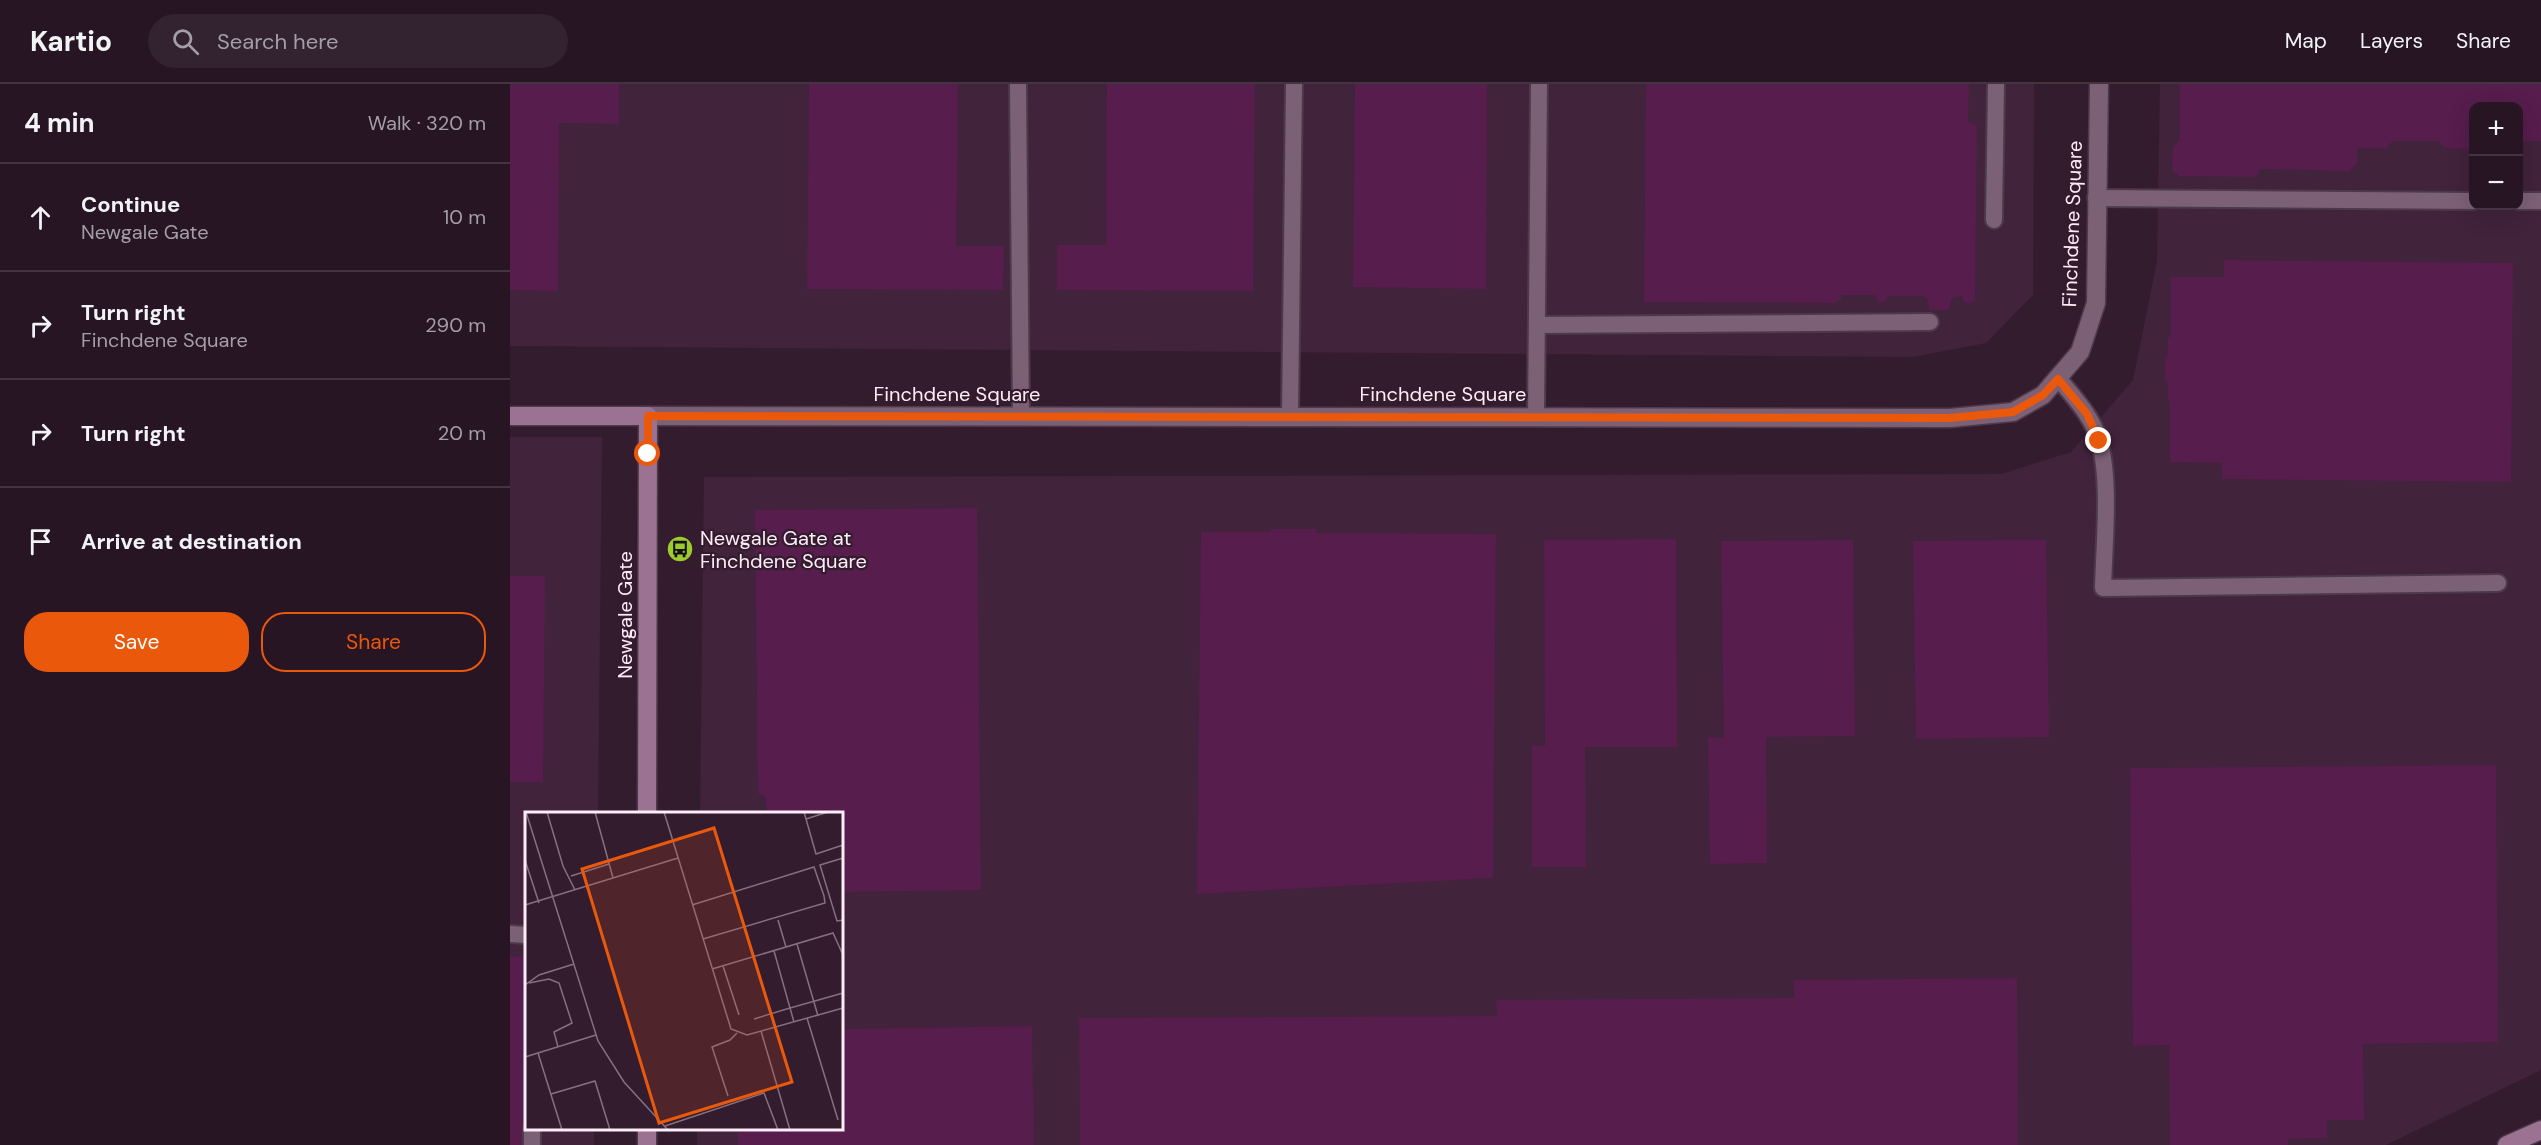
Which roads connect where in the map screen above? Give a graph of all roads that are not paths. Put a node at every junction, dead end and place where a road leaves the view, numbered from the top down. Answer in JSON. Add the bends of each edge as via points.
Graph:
{"nodes":[{"id":1,"x":1018,"y":84,"type":"edge"},
{"id":2,"x":1294,"y":84,"type":"edge"},
{"id":3,"x":1539,"y":84,"type":"edge"},
{"id":4,"x":1996,"y":84,"type":"edge"},
{"id":5,"x":2099,"y":84,"type":"edge"},
{"id":6,"x":2096,"y":198,"type":"junction"},
{"id":7,"x":2469,"y":201,"type":"edge"},
{"id":8,"x":2523,"y":201,"type":"edge"},
{"id":9,"x":2541,"y":201,"type":"edge"},
{"id":10,"x":1994,"y":220,"type":"dead end"},
{"id":11,"x":1930,"y":322,"type":"dead end"},
{"id":12,"x":1537,"y":326,"type":"junction"},
{"id":13,"x":2058,"y":379,"type":"junction"},
{"id":14,"x":510,"y":416,"type":"edge"},
{"id":15,"x":648,"y":416,"type":"junction"},
{"id":16,"x":1022,"y":416,"type":"junction"},
{"id":17,"x":1290,"y":417,"type":"junction"},
{"id":18,"x":1536,"y":417,"type":"junction"},
{"id":19,"x":2498,"y":583,"type":"dead end"},
{"id":20,"x":647,"y":812,"type":"edge"},
{"id":21,"x":510,"y":934,"type":"edge"},
{"id":22,"x":525,"y":935,"type":"edge"},
{"id":23,"x":2541,"y":1130,"type":"edge"},
{"id":24,"x":2507,"y":1145,"type":"edge"}],
"edges":[{"from":1,"to":16,"type":"lane"},
{"from":2,"to":17,"type":"lane"},
{"from":3,"to":12,"type":"lane"},
{"from":4,"to":10,"type":"lane"},
{"from":5,"to":6,"type":"street","name":"Finchdene Square"},
{"from":6,"to":7,"type":"lane"},
{"from":6,"to":13,"type":"street","name":"Finchdene Square","via":[[2096,303],[2080,352]]},
{"from":8,"to":9,"type":"lane"},
{"from":11,"to":12,"type":"lane"},
{"from":12,"to":18,"type":"lane"},
{"from":13,"to":18,"type":"street","name":"Finchdene Square","via":[[2043,395],[2013,412],[1950,418]]},
{"from":13,"to":19,"type":"lane","via":[[2087,414],[2099,441],[2105,478],[2103,588]]},
{"from":14,"to":15,"type":"street","name":"Finchdene Square"},
{"from":15,"to":16,"type":"street","name":"Finchdene Square"},
{"from":15,"to":20,"type":"street","name":"Newgale Gate"},
{"from":16,"to":17,"type":"street","name":"Finchdene Square"},
{"from":17,"to":18,"type":"street","name":"Finchdene Square"},
{"from":21,"to":22,"type":"lane"},
{"from":23,"to":24,"type":"street"}]}
